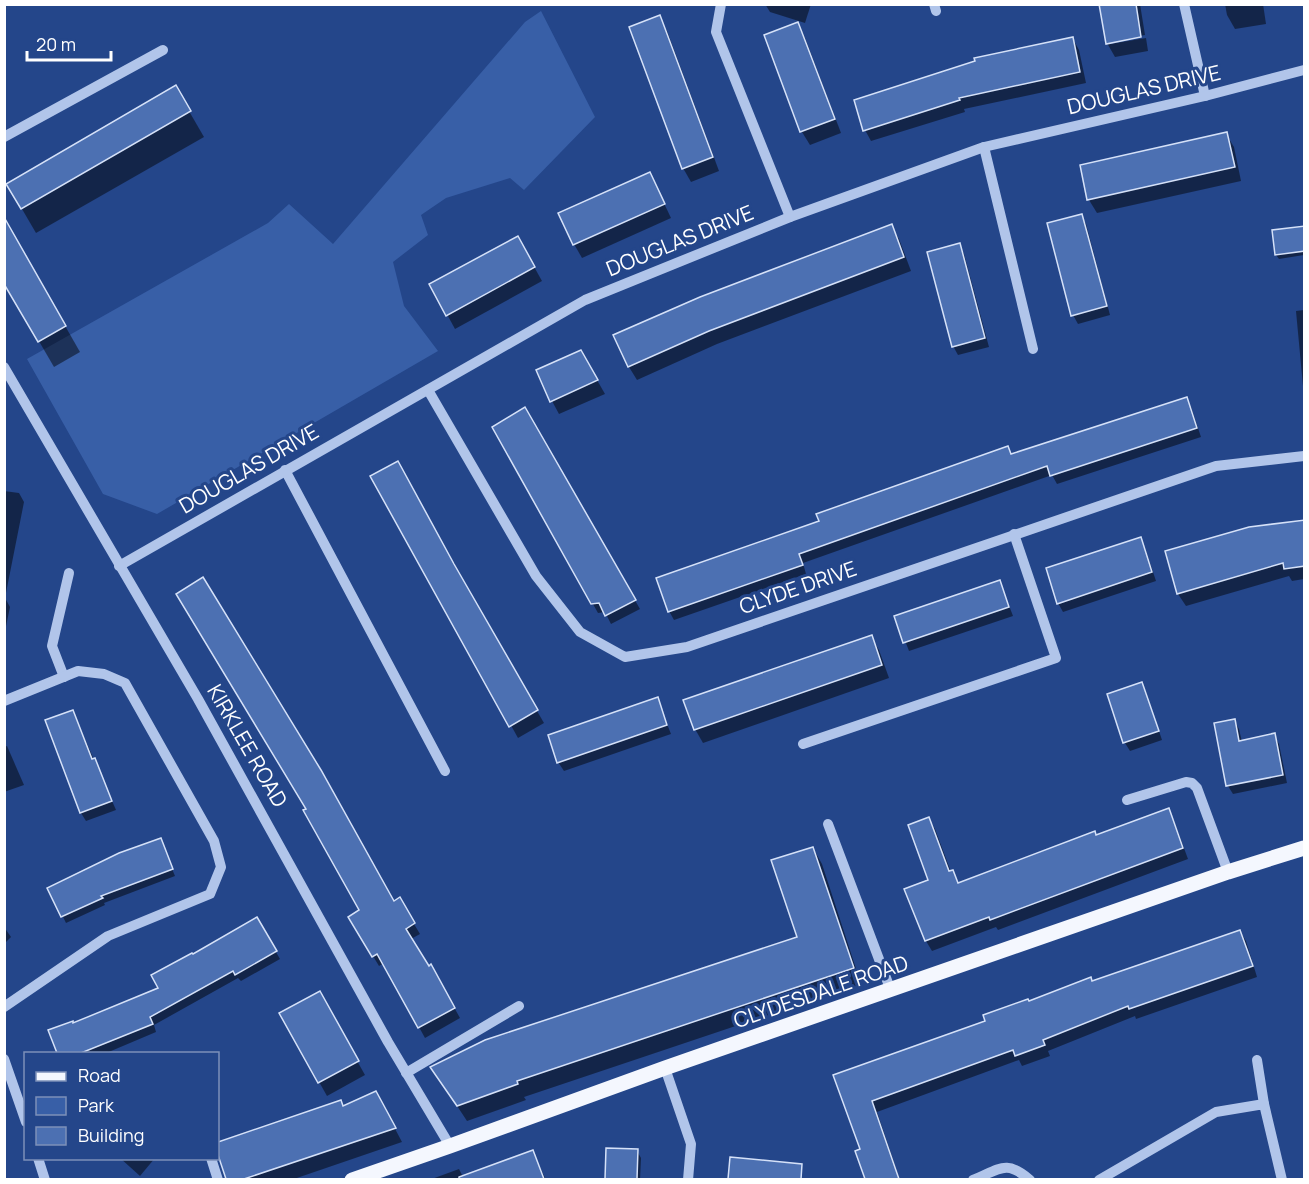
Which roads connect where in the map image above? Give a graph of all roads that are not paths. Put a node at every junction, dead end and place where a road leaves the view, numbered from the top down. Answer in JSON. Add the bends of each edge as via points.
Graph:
{"nodes":[{"id":1,"x":721,"y":4,"type":"edge"},
{"id":2,"x":1184,"y":4,"type":"edge"},
{"id":3,"x":163,"y":50,"type":"dead end"},
{"id":4,"x":1305,"y":70,"type":"edge"},
{"id":5,"x":1205,"y":96,"type":"junction"},
{"id":6,"x":4,"y":137,"type":"edge"},
{"id":7,"x":984,"y":147,"type":"junction"},
{"id":8,"x":790,"y":217,"type":"junction"},
{"id":9,"x":1033,"y":349,"type":"dead end"},
{"id":10,"x":4,"y":367,"type":"edge"},
{"id":11,"x":428,"y":390,"type":"junction"},
{"id":12,"x":1305,"y":456,"type":"edge"},
{"id":13,"x":285,"y":470,"type":"junction"},
{"id":14,"x":1014,"y":534,"type":"junction"},
{"id":15,"x":119,"y":566,"type":"junction"},
{"id":16,"x":69,"y":573,"type":"dead end"},
{"id":17,"x":64,"y":677,"type":"junction"},
{"id":18,"x":4,"y":701,"type":"edge"},
{"id":19,"x":803,"y":744,"type":"dead end"},
{"id":20,"x":445,"y":771,"type":"dead end"},
{"id":21,"x":1127,"y":800,"type":"dead end"},
{"id":22,"x":828,"y":824,"type":"dead end"},
{"id":23,"x":1305,"y":848,"type":"edge"},
{"id":24,"x":1228,"y":872,"type":"junction"},
{"id":25,"x":891,"y":991,"type":"junction"},
{"id":26,"x":519,"y":1006,"type":"dead end"},
{"id":27,"x":4,"y":1008,"type":"edge"},
{"id":28,"x":4,"y":1059,"type":"edge"},
{"id":29,"x":1257,"y":1060,"type":"dead end"},
{"id":30,"x":665,"y":1068,"type":"junction"},
{"id":31,"x":406,"y":1073,"type":"junction"},
{"id":32,"x":1264,"y":1104,"type":"junction"},
{"id":33,"x":24,"y":1116,"type":"edge"},
{"id":34,"x":450,"y":1146,"type":"junction"},
{"id":35,"x":39,"y":1160,"type":"edge"},
{"id":36,"x":212,"y":1160,"type":"edge"},
{"id":37,"x":45,"y":1179,"type":"edge"},
{"id":38,"x":218,"y":1179,"type":"edge"},
{"id":39,"x":352,"y":1179,"type":"edge"},
{"id":40,"x":688,"y":1179,"type":"edge"},
{"id":41,"x":973,"y":1179,"type":"edge"},
{"id":42,"x":1030,"y":1179,"type":"edge"},
{"id":43,"x":1099,"y":1179,"type":"edge"},
{"id":44,"x":1282,"y":1179,"type":"edge"}],
"edges":[{"from":1,"to":8,"type":"street","via":[[716,32]]},
{"from":2,"to":5,"type":"street"},
{"from":3,"to":6,"type":"street"},
{"from":4,"to":5,"type":"street","name":"DOUGLAS DRIVE"},
{"from":5,"to":7,"type":"street","name":"DOUGLAS DRIVE"},
{"from":7,"to":8,"type":"street","name":"DOUGLAS DRIVE"},
{"from":7,"to":9,"type":"street"},
{"from":8,"to":11,"type":"street","name":"DOUGLAS DRIVE","via":[[585,300]]},
{"from":10,"to":15,"type":"street","name":"KIRKLEE ROAD"},
{"from":11,"to":13,"type":"street","name":"DOUGLAS DRIVE"},
{"from":11,"to":14,"type":"street","name":"CLYDE DRIVE","via":[[536,576],[580,632],[625,657],[687,647]]},
{"from":12,"to":14,"type":"street","name":"CLYDE DRIVE","via":[[1216,466]]},
{"from":13,"to":15,"type":"street","name":"DOUGLAS DRIVE"},
{"from":13,"to":20,"type":"street"},
{"from":14,"to":19,"type":"street","via":[[1056,658]]},
{"from":15,"to":31,"type":"street","name":"KIRKLEE ROAD","via":[[204,709]]},
{"from":16,"to":17,"type":"street","via":[[52,646]]},
{"from":17,"to":18,"type":"street"},
{"from":17,"to":27,"type":"street","via":[[78,671],[104,674],[125,683],[214,841],[221,867],[210,894],[108,936]]},
{"from":21,"to":24,"type":"street","via":[[1192,783]]},
{"from":22,"to":25,"type":"street"},
{"from":23,"to":24,"type":"main road","name":"CLYDESDALE ROAD"},
{"from":24,"to":25,"type":"main road","name":"CLYDESDALE ROAD"},
{"from":25,"to":30,"type":"main road","name":"CLYDESDALE ROAD"},
{"from":26,"to":31,"type":"street"},
{"from":28,"to":33,"type":"street"},
{"from":29,"to":32,"type":"street"},
{"from":30,"to":34,"type":"main road","name":"CLYDESDALE ROAD"},
{"from":30,"to":40,"type":"street","via":[[691,1144]]},
{"from":31,"to":34,"type":"street","name":"KIRKLEE ROAD"},
{"from":32,"to":43,"type":"street","via":[[1216,1112]]},
{"from":32,"to":44,"type":"street"},
{"from":34,"to":39,"type":"main road","name":"CLYDESDALE ROAD"},
{"from":35,"to":37,"type":"street"},
{"from":36,"to":38,"type":"street"},
{"from":41,"to":42,"type":"street","via":[[1005,1167],[1017,1168]]}]}
